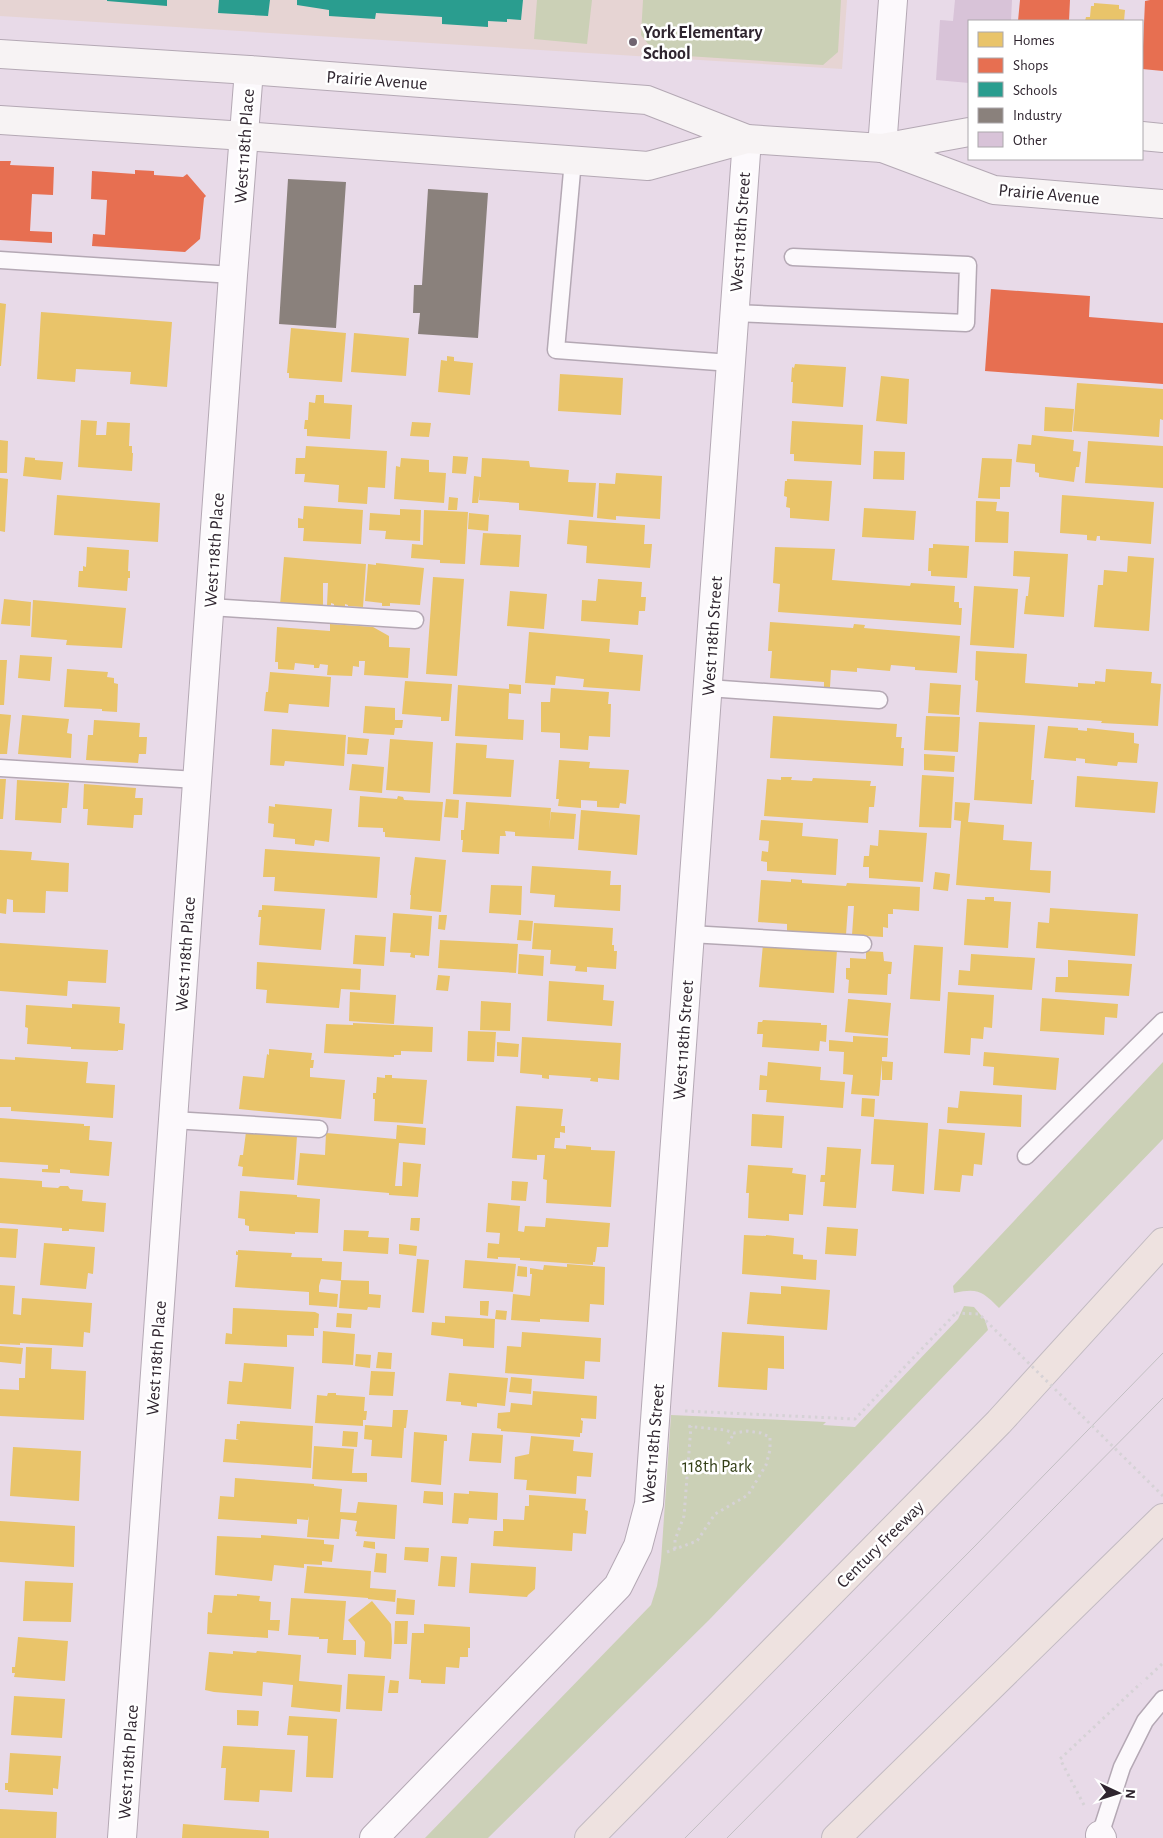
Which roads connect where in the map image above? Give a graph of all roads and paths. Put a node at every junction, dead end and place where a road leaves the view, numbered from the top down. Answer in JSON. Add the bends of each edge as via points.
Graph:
{"nodes":[{"id":1,"x":893,"y":0,"type":"edge"},
{"id":2,"x":0,"y":54,"type":"edge"},
{"id":3,"x":250,"y":70,"type":"junction"},
{"id":4,"x":0,"y":120,"type":"edge"},
{"id":5,"x":968,"y":132,"type":"edge"},
{"id":6,"x":245,"y":136,"type":"junction"},
{"id":7,"x":1143,"y":136,"type":"edge"},
{"id":8,"x":747,"y":138,"type":"junction"},
{"id":9,"x":1163,"y":138,"type":"edge"},
{"id":10,"x":882,"y":148,"type":"junction"},
{"id":11,"x":573,"y":160,"type":"junction"},
{"id":12,"x":1163,"y":204,"type":"edge"},
{"id":13,"x":793,"y":257,"type":"dead end"},
{"id":14,"x":0,"y":260,"type":"edge"},
{"id":15,"x":233,"y":275,"type":"junction"},
{"id":16,"x":734,"y":313,"type":"junction"},
{"id":17,"x":731,"y":363,"type":"junction"},
{"id":18,"x":210,"y":607,"type":"junction"},
{"id":19,"x":415,"y":620,"type":"dead end"},
{"id":20,"x":708,"y":688,"type":"junction"},
{"id":21,"x":879,"y":700,"type":"dead end"},
{"id":22,"x":0,"y":768,"type":"edge"},
{"id":23,"x":197,"y":780,"type":"junction"},
{"id":24,"x":690,"y":934,"type":"junction"},
{"id":25,"x":863,"y":944,"type":"dead end"},
{"id":26,"x":1163,"y":1021,"type":"edge"},
{"id":27,"x":173,"y":1120,"type":"junction"},
{"id":28,"x":319,"y":1129,"type":"dead end"},
{"id":29,"x":1026,"y":1156,"type":"dead end"},
{"id":30,"x":1163,"y":1242,"type":"edge"},
{"id":31,"x":699,"y":1412,"type":"dead end"},
{"id":32,"x":681,"y":1426,"type":"dead end"},
{"id":33,"x":690,"y":1426,"type":"junction"},
{"id":34,"x":734,"y":1433,"type":"junction"},
{"id":35,"x":728,"y":1444,"type":"dead end"},
{"id":36,"x":1163,"y":1496,"type":"edge"},
{"id":37,"x":1163,"y":1518,"type":"edge"},
{"id":38,"x":675,"y":1549,"type":"junction"},
{"id":39,"x":662,"y":1554,"type":"dead end"},
{"id":40,"x":1163,"y":1663,"type":"edge"},
{"id":41,"x":1163,"y":1699,"type":"edge"},
{"id":42,"x":1101,"y":1836,"type":"edge"},
{"id":43,"x":122,"y":1838,"type":"edge"},
{"id":44,"x":374,"y":1838,"type":"edge"},
{"id":45,"x":589,"y":1838,"type":"edge"},
{"id":46,"x":836,"y":1838,"type":"edge"}],
"edges":[{"from":1,"to":10,"type":"street"},
{"from":2,"to":3,"type":"main road","name":"Prairie Avenue"},
{"from":3,"to":6,"type":"street","name":"West 118th Place"},
{"from":3,"to":8,"type":"main road","name":"Prairie Avenue","via":[[647,100]]},
{"from":4,"to":6,"type":"main road","name":"Prairie Avenue"},
{"from":5,"to":10,"type":"main road","name":"Prairie Avenue"},
{"from":6,"to":11,"type":"main road","name":"Prairie Avenue"},
{"from":6,"to":15,"type":"street","name":"West 118th Place"},
{"from":7,"to":9,"type":"main road"},
{"from":8,"to":10,"type":"main road","name":"Prairie Avenue"},
{"from":8,"to":11,"type":"main road","name":"Prairie Avenue","via":[[648,166]]},
{"from":8,"to":16,"type":"street","name":"West 118th Street"},
{"from":10,"to":12,"type":"main road","name":"Prairie Avenue","via":[[994,190]]},
{"from":11,"to":17,"type":"lane","via":[[556,350]]},
{"from":13,"to":16,"type":"lane","via":[[968,265],[966,323]]},
{"from":14,"to":15,"type":"lane"},
{"from":15,"to":18,"type":"street","name":"West 118th Place"},
{"from":16,"to":17,"type":"street","name":"West 118th Street"},
{"from":17,"to":20,"type":"street","name":"West 118th Street"},
{"from":18,"to":19,"type":"lane"},
{"from":18,"to":23,"type":"street","name":"West 118th Place"},
{"from":20,"to":21,"type":"lane"},
{"from":20,"to":24,"type":"street","name":"West 118th Street"},
{"from":22,"to":23,"type":"lane"},
{"from":23,"to":27,"type":"street","name":"West 118th Place"},
{"from":24,"to":25,"type":"lane"},
{"from":24,"to":44,"type":"street","name":"West 118th Street","via":[[649,1504],[638,1546],[618,1586]]},
{"from":26,"to":29,"type":"lane"},
{"from":27,"to":28,"type":"lane"},
{"from":27,"to":43,"type":"street","name":"West 118th Place"},
{"from":30,"to":45,"type":"highway","name":"Century Freeway","via":[[1000,1422]]},
{"from":31,"to":36,"type":"path","bridge":true,"via":[[855,1418],[956,1313],[979,1314]]},
{"from":32,"to":33,"type":"path"},
{"from":33,"to":34,"type":"path"},
{"from":33,"to":38,"type":"path","via":[[684,1516]]},
{"from":34,"to":35,"type":"path"},
{"from":34,"to":38,"type":"path","via":[[762,1432],[770,1437],[766,1465],[748,1496],[715,1514],[697,1541]]},
{"from":37,"to":46,"type":"highway"},
{"from":38,"to":39,"type":"path"},
{"from":40,"to":42,"type":"path","via":[[1060,1759]]},
{"from":41,"to":42,"type":"lane","via":[[1145,1721],[1122,1767]]}]}
